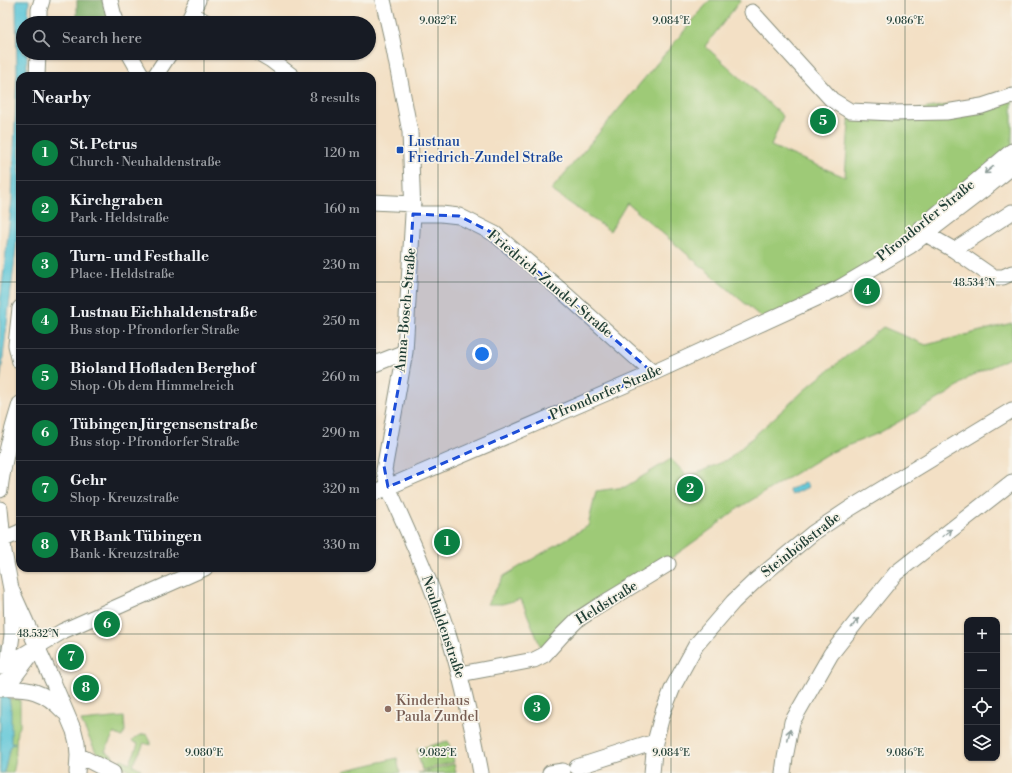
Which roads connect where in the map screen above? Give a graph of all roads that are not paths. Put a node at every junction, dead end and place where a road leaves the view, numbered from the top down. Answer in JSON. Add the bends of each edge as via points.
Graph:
{"nodes":[{"id":1,"x":42,"y":0,"type":"edge"},
{"id":2,"x":110,"y":0,"type":"edge"},
{"id":3,"x":198,"y":0,"type":"edge"},
{"id":4,"x":382,"y":0,"type":"edge"},
{"id":5,"x":752,"y":12,"type":"dead end"},
{"id":6,"x":39,"y":16,"type":"edge"},
{"id":7,"x":114,"y":16,"type":"edge"},
{"id":8,"x":190,"y":16,"type":"edge"},
{"id":9,"x":38,"y":60,"type":"edge"},
{"id":10,"x":133,"y":60,"type":"edge"},
{"id":11,"x":165,"y":60,"type":"edge"},
{"id":12,"x":271,"y":60,"type":"edge"},
{"id":13,"x":37,"y":72,"type":"edge"},
{"id":14,"x":140,"y":72,"type":"edge"},
{"id":15,"x":158,"y":72,"type":"edge"},
{"id":16,"x":287,"y":72,"type":"edge"},
{"id":17,"x":1012,"y":96,"type":"edge"},
{"id":18,"x":1012,"y":151,"type":"edge"},
{"id":19,"x":1012,"y":167,"type":"edge"},
{"id":20,"x":376,"y":203,"type":"edge"},
{"id":21,"x":413,"y":209,"type":"junction"},
{"id":22,"x":1012,"y":212,"type":"edge"},
{"id":23,"x":923,"y":231,"type":"junction"},
{"id":24,"x":954,"y":250,"type":"junction"},
{"id":25,"x":1012,"y":273,"type":"edge"},
{"id":26,"x":405,"y":352,"type":"junction"},
{"id":27,"x":376,"y":363,"type":"edge"},
{"id":28,"x":653,"y":373,"type":"junction"},
{"id":29,"x":1012,"y":410,"type":"edge"},
{"id":30,"x":16,"y":416,"type":"edge"},
{"id":31,"x":1012,"y":482,"type":"edge"},
{"id":32,"x":388,"y":487,"type":"junction"},
{"id":33,"x":0,"y":490,"type":"edge"},
{"id":34,"x":376,"y":492,"type":"edge"},
{"id":35,"x":0,"y":509,"type":"edge"},
{"id":36,"x":16,"y":534,"type":"edge"},
{"id":37,"x":2,"y":540,"type":"junction"},
{"id":38,"x":668,"y":564,"type":"dead end"},
{"id":39,"x":196,"y":572,"type":"edge"},
{"id":40,"x":11,"y":589,"type":"junction"},
{"id":41,"x":12,"y":635,"type":"junction"},
{"id":42,"x":38,"y":647,"type":"junction"},
{"id":43,"x":10,"y":674,"type":"edge"},
{"id":44,"x":460,"y":674,"type":"junction"},
{"id":45,"x":0,"y":684,"type":"edge"},
{"id":46,"x":0,"y":689,"type":"edge"},
{"id":47,"x":67,"y":715,"type":"junction"},
{"id":48,"x":655,"y":742,"type":"junction"},
{"id":49,"x":78,"y":755,"type":"junction"},
{"id":50,"x":577,"y":767,"type":"dead end"},
{"id":51,"x":77,"y":773,"type":"edge"},
{"id":52,"x":112,"y":773,"type":"edge"},
{"id":53,"x":481,"y":773,"type":"edge"},
{"id":54,"x":652,"y":773,"type":"edge"},
{"id":55,"x":783,"y":773,"type":"edge"}],
"edges":[{"from":1,"to":6,"type":"street"},
{"from":2,"to":7,"type":"street"},
{"from":3,"to":8,"type":"street"},
{"from":4,"to":21,"type":"street","name":"Anna-Bosch-Straße","via":[[410,132]]},
{"from":5,"to":17,"type":"street","via":[[832,100],[850,111],[946,112],[982,106]]},
{"from":9,"to":13,"type":"street"},
{"from":10,"to":14,"type":"street"},
{"from":11,"to":15,"type":"street"},
{"from":12,"to":16,"type":"street"},
{"from":18,"to":23,"type":"street","name":"Pfrondorfer Straße","one_way":true},
{"from":19,"to":23,"type":"street","name":"Pfrondorfer Straße"},
{"from":20,"to":21,"type":"street","name":"Friedrich-Zundel-Straße"},
{"from":21,"to":26,"type":"street","name":"Anna-Bosch-Straße"},
{"from":21,"to":28,"type":"street","name":"Friedrich-Zundel-Straße","via":[[459,216],[495,234]]},
{"from":22,"to":24,"type":"street"},
{"from":23,"to":24,"type":"street"},
{"from":23,"to":28,"type":"street","name":"Pfrondorfer Straße","via":[[887,253],[839,288]]},
{"from":24,"to":25,"type":"street","via":[[993,277],[1003,277]]},
{"from":26,"to":27,"type":"street"},
{"from":26,"to":32,"type":"street","name":"Anna-Bosch-Straße","via":[[384,466]]},
{"from":28,"to":32,"type":"street","name":"Pfrondorfer Straße"},
{"from":29,"to":48,"type":"street","name":"Steinbößstraße","via":[[812,533],[754,581],[696,645],[662,712]]},
{"from":30,"to":33,"type":"street","via":[[2,468]]},
{"from":55,"to":31,"type":"street","one_way":true,"via":[[792,722],[831,654],[852,626],[896,573]]},
{"from":32,"to":34,"type":"street","name":"Pfrondorfer Straße"},
{"from":32,"to":44,"type":"street","name":"Neuhaldenstraße","via":[[440,611]]},
{"from":35,"to":37,"type":"street"},
{"from":36,"to":37,"type":"street"},
{"from":37,"to":40,"type":"street"},
{"from":38,"to":44,"type":"street","name":"Heldstraße","via":[[577,620],[544,655],[534,660]]},
{"from":39,"to":42,"type":"street","via":[[52,636]]},
{"from":40,"to":41,"type":"street"},
{"from":40,"to":42,"type":"street"},
{"from":41,"to":42,"type":"street","via":[[18,641],[26,641]]},
{"from":41,"to":43,"type":"street"},
{"from":42,"to":43,"type":"street"},
{"from":42,"to":47,"type":"street"},
{"from":43,"to":45,"type":"street"},
{"from":43,"to":46,"type":"street"},
{"from":43,"to":47,"type":"street","via":[[52,700]]},
{"from":44,"to":53,"type":"street","name":"Neuhaldenstraße"},
{"from":47,"to":49,"type":"street","via":[[78,743]]},
{"from":48,"to":50,"type":"street"},
{"from":48,"to":54,"type":"street","name":"Steinbößstraße"},
{"from":49,"to":51,"type":"street"},
{"from":49,"to":52,"type":"street"}]}
